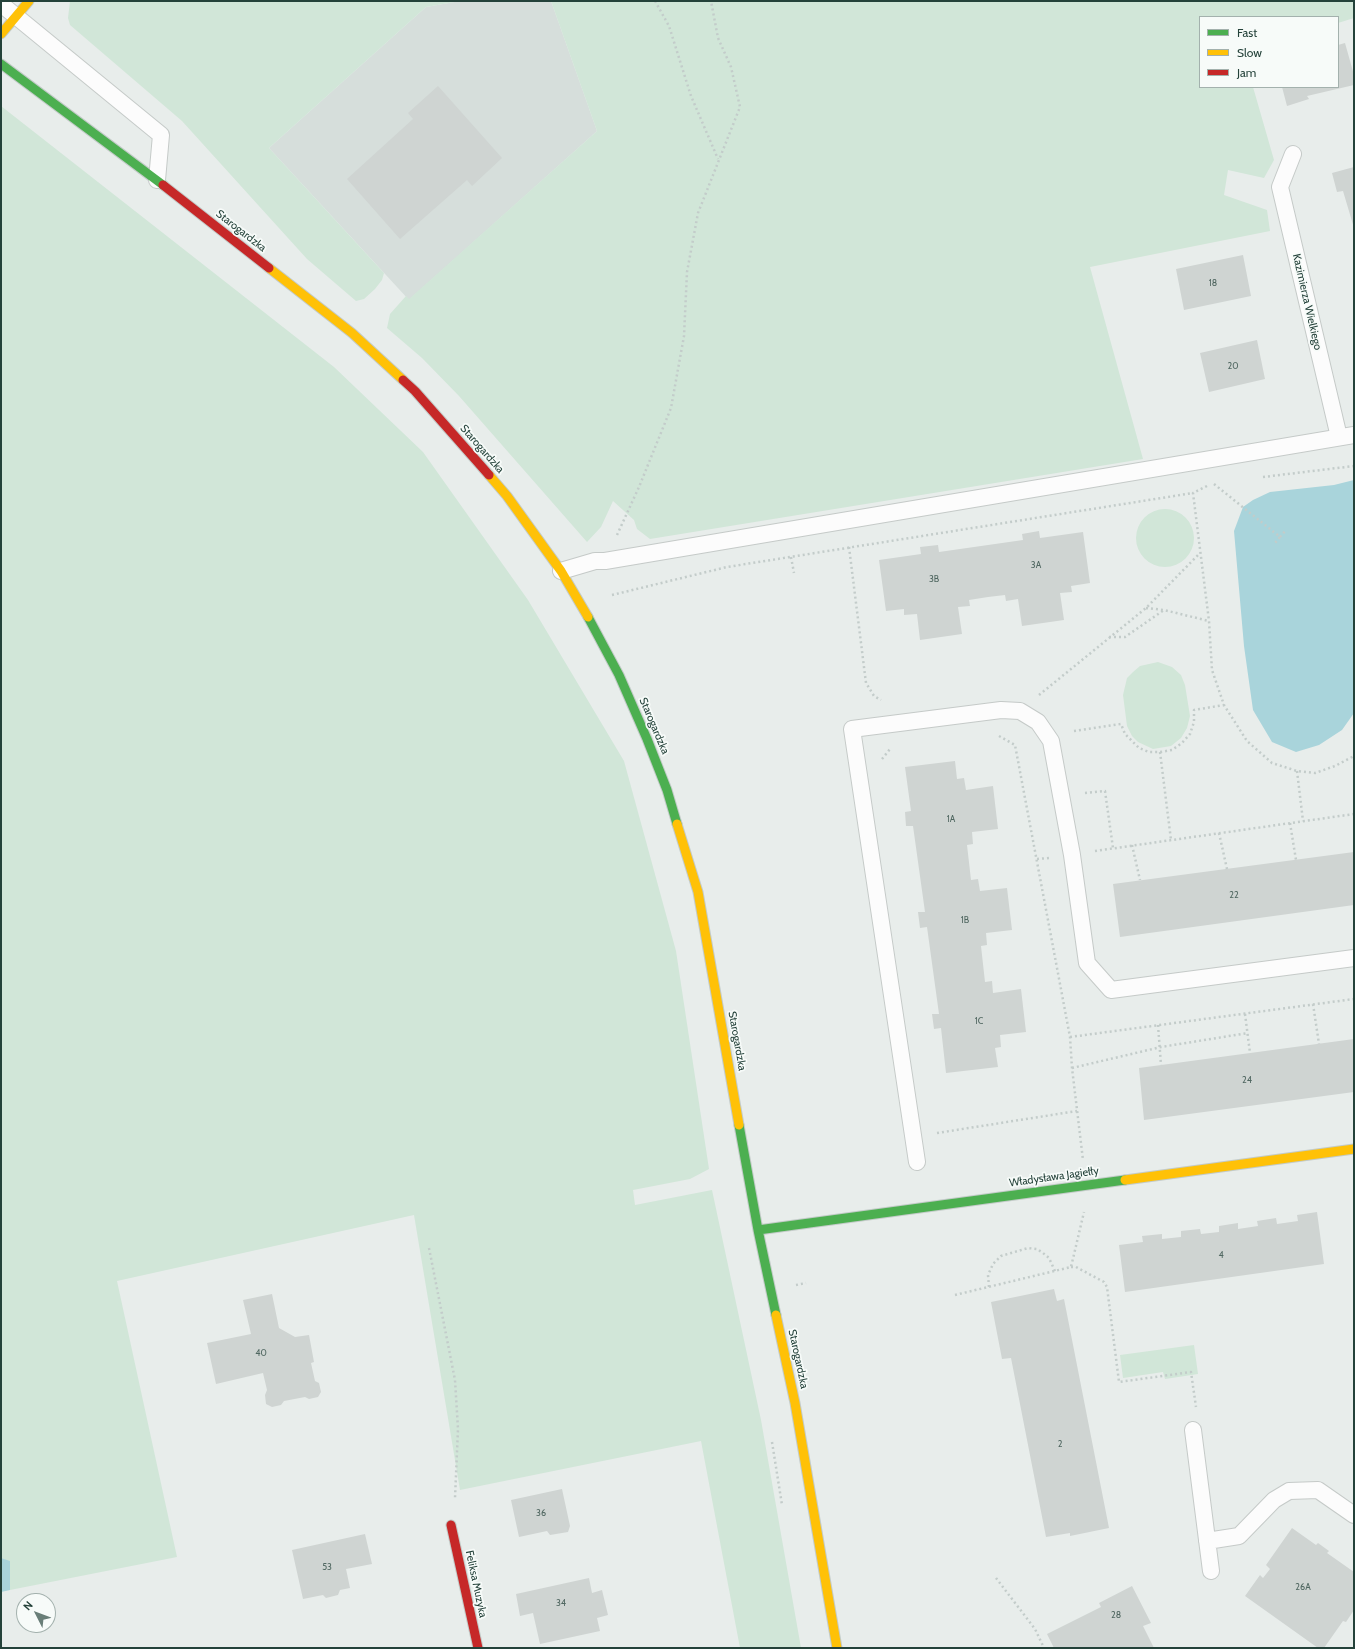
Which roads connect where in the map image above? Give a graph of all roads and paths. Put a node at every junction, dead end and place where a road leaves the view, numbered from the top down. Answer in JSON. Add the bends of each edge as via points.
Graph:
{"nodes":[{"id":1,"x":29,"y":1,"type":"edge"},
{"id":2,"x":655,"y":1,"type":"edge"},
{"id":3,"x":711,"y":1,"type":"edge"},
{"id":4,"x":1,"y":4,"type":"edge"},
{"id":5,"x":16,"y":16,"type":"junction"},
{"id":6,"x":1,"y":34,"type":"edge"},
{"id":7,"x":1,"y":64,"type":"edge"},
{"id":8,"x":1293,"y":154,"type":"dead end"},
{"id":9,"x":719,"y":159,"type":"junction"},
{"id":10,"x":157,"y":180,"type":"junction"},
{"id":11,"x":1346,"y":436,"type":"edge"},
{"id":12,"x":1354,"y":466,"type":"edge"},
{"id":13,"x":1260,"y":477,"type":"dead end"},
{"id":14,"x":1221,"y":482,"type":"dead end"},
{"id":15,"x":1213,"y":483,"type":"junction"},
{"id":16,"x":1193,"y":493,"type":"junction"},
{"id":17,"x":1286,"y":530,"type":"dead end"},
{"id":18,"x":1280,"y":537,"type":"junction"},
{"id":19,"x":1275,"y":544,"type":"dead end"},
{"id":20,"x":850,"y":547,"type":"junction"},
{"id":21,"x":1200,"y":553,"type":"junction"},
{"id":22,"x":791,"y":557,"type":"junction"},
{"id":23,"x":605,"y":561,"type":"junction"},
{"id":24,"x":560,"y":571,"type":"junction"},
{"id":25,"x":794,"y":573,"type":"dead end"},
{"id":26,"x":612,"y":595,"type":"dead end"},
{"id":27,"x":1146,"y":608,"type":"junction"},
{"id":28,"x":1164,"y":610,"type":"junction"},
{"id":29,"x":1209,"y":621,"type":"junction"},
{"id":30,"x":1108,"y":637,"type":"junction"},
{"id":31,"x":886,"y":704,"type":"dead end"},
{"id":32,"x":1224,"y":705,"type":"junction"},
{"id":33,"x":1020,"y":711,"type":"junction"},
{"id":34,"x":1069,"y":732,"type":"dead end"},
{"id":35,"x":995,"y":733,"type":"dead end"},
{"id":36,"x":891,"y":749,"type":"dead end"},
{"id":37,"x":1160,"y":752,"type":"junction"},
{"id":38,"x":1354,"y":756,"type":"edge"},
{"id":39,"x":881,"y":760,"type":"dead end"},
{"id":40,"x":1297,"y":771,"type":"junction"},
{"id":41,"x":1354,"y":814,"type":"edge"},
{"id":42,"x":1303,"y":821,"type":"junction"},
{"id":43,"x":1290,"y":823,"type":"junction"},
{"id":44,"x":1219,"y":833,"type":"junction"},
{"id":45,"x":1171,"y":840,"type":"junction"},
{"id":46,"x":1132,"y":845,"type":"junction"},
{"id":47,"x":1072,"y":855,"type":"junction"},
{"id":48,"x":1037,"y":859,"type":"junction"},
{"id":49,"x":1296,"y":860,"type":"dead end"},
{"id":50,"x":1226,"y":869,"type":"dead end"},
{"id":51,"x":1140,"y":880,"type":"dead end"},
{"id":52,"x":1354,"y":958,"type":"edge"},
{"id":53,"x":1354,"y":998,"type":"edge"},
{"id":54,"x":1313,"y":1004,"type":"junction"},
{"id":55,"x":1245,"y":1014,"type":"junction"},
{"id":56,"x":1158,"y":1025,"type":"junction"},
{"id":57,"x":1248,"y":1033,"type":"junction"},
{"id":58,"x":1070,"y":1037,"type":"junction"},
{"id":59,"x":1319,"y":1044,"type":"dead end"},
{"id":60,"x":1161,"y":1046,"type":"junction"},
{"id":61,"x":1250,"y":1053,"type":"dead end"},
{"id":62,"x":1161,"y":1065,"type":"dead end"},
{"id":63,"x":1072,"y":1068,"type":"junction"},
{"id":64,"x":1077,"y":1111,"type":"junction"},
{"id":65,"x":930,"y":1134,"type":"dead end"},
{"id":66,"x":1354,"y":1149,"type":"edge"},
{"id":67,"x":917,"y":1162,"type":"dead end"},
{"id":68,"x":1084,"y":1167,"type":"dead end"},
{"id":69,"x":1085,"y":1207,"type":"dead end"},
{"id":70,"x":758,"y":1230,"type":"junction"},
{"id":71,"x":429,"y":1248,"type":"dead end"},
{"id":72,"x":1071,"y":1267,"type":"junction"},
{"id":73,"x":1055,"y":1271,"type":"junction"},
{"id":74,"x":989,"y":1287,"type":"junction"},
{"id":75,"x":955,"y":1295,"type":"dead end"},
{"id":76,"x":1193,"y":1430,"type":"joint"},
{"id":77,"x":771,"y":1438,"type":"dead end"},
{"id":78,"x":782,"y":1505,"type":"dead end"},
{"id":79,"x":1354,"y":1515,"type":"edge"},
{"id":80,"x":451,"y":1525,"type":"joint"},
{"id":81,"x":1207,"y":1541,"type":"junction"},
{"id":82,"x":1211,"y":1571,"type":"dead end"},
{"id":83,"x":996,"y":1578,"type":"dead end"},
{"id":84,"x":478,"y":1648,"type":"edge"},
{"id":85,"x":837,"y":1648,"type":"edge"},
{"id":86,"x":1044,"y":1648,"type":"edge"}],
"edges":[{"from":1,"to":5,"type":"main road"},
{"from":2,"to":9,"type":"path","via":[[669,26],[691,96]]},
{"from":3,"to":9,"type":"path","via":[[718,38],[731,66],[740,107]]},
{"from":4,"to":5,"type":"lane"},
{"from":5,"to":6,"type":"main road"},
{"from":5,"to":10,"type":"lane","via":[[161,135]]},
{"from":7,"to":10,"type":"main road","name":"Starogardzka"},
{"from":8,"to":11,"type":"lane","name":"Kazimierza Wielkiego","via":[[1280,187]]},
{"from":9,"to":23,"type":"path","via":[[698,213],[687,272],[684,336],[671,408]]},
{"from":10,"to":24,"type":"main road","name":"Starogardzka","via":[[352,334],[415,391],[507,496]]},
{"from":11,"to":23,"type":"lane"},
{"from":12,"to":13,"type":"path"},
{"from":14,"to":15,"type":"path"},
{"from":15,"to":16,"type":"path"},
{"from":15,"to":18,"type":"path"},
{"from":16,"to":20,"type":"path"},
{"from":16,"to":21,"type":"path"},
{"from":17,"to":18,"type":"path"},
{"from":18,"to":19,"type":"path"},
{"from":20,"to":22,"type":"path"},
{"from":20,"to":31,"type":"path","via":[[866,683],[874,696]]},
{"from":21,"to":27,"type":"path"},
{"from":21,"to":29,"type":"path"},
{"from":22,"to":25,"type":"path"},
{"from":22,"to":26,"type":"path","via":[[728,567]]},
{"from":23,"to":24,"type":"lane","via":[[595,561]]},
{"from":24,"to":70,"type":"main road","name":"Starogardzka","via":[[585,611],[619,675],[647,739],[667,790],[698,892]]},
{"from":27,"to":28,"type":"path"},
{"from":27,"to":30,"type":"path"},
{"from":28,"to":29,"type":"path"},
{"from":28,"to":30,"type":"path","via":[[1125,637]]},
{"from":29,"to":32,"type":"path","via":[[1212,670]]},
{"from":30,"to":33,"type":"path"},
{"from":32,"to":37,"type":"path","via":[[1194,710],[1190,734],[1172,750]]},
{"from":32,"to":40,"type":"path","via":[[1247,741],[1272,763]]},
{"from":33,"to":47,"type":"lane","via":[[1038,722],[1051,741]]},
{"from":33,"to":67,"type":"lane","via":[[1001,710],[852,729]]},
{"from":34,"to":37,"type":"path","via":[[1121,724],[1125,734],[1139,748],[1149,752]]},
{"from":35,"to":48,"type":"path","via":[[1015,745]]},
{"from":36,"to":39,"type":"path"},
{"from":37,"to":45,"type":"path"},
{"from":38,"to":40,"type":"path","via":[[1315,773]]},
{"from":40,"to":42,"type":"path"},
{"from":41,"to":42,"type":"path"},
{"from":42,"to":43,"type":"path"},
{"from":43,"to":44,"type":"path"},
{"from":43,"to":49,"type":"path"},
{"from":44,"to":45,"type":"path"},
{"from":44,"to":50,"type":"path"},
{"from":45,"to":46,"type":"path"},
{"from":46,"to":47,"type":"path"},
{"from":46,"to":51,"type":"path"},
{"from":47,"to":48,"type":"path"},
{"from":47,"to":52,"type":"lane","via":[[1087,963],[1111,990]]},
{"from":48,"to":58,"type":"path"},
{"from":53,"to":54,"type":"path"},
{"from":54,"to":55,"type":"path"},
{"from":54,"to":59,"type":"path"},
{"from":55,"to":56,"type":"path"},
{"from":55,"to":57,"type":"path"},
{"from":56,"to":58,"type":"path"},
{"from":56,"to":60,"type":"path"},
{"from":57,"to":60,"type":"path"},
{"from":57,"to":61,"type":"path"},
{"from":58,"to":63,"type":"path"},
{"from":60,"to":62,"type":"path"},
{"from":60,"to":63,"type":"path"},
{"from":63,"to":64,"type":"path"},
{"from":64,"to":65,"type":"path"},
{"from":64,"to":68,"type":"path"},
{"from":66,"to":70,"type":"main road","name":"Władysława Jagiełły"},
{"from":69,"to":72,"type":"path"},
{"from":70,"to":85,"type":"main road","name":"Starogardzka","via":[[795,1403]]},
{"from":71,"to":80,"type":"path","via":[[455,1380],[458,1429]]},
{"from":72,"to":73,"type":"path"},
{"from":72,"to":76,"type":"path","via":[[1104,1282],[1107,1287],[1119,1382],[1191,1372],[1198,1422]]},
{"from":73,"to":74,"type":"path"},
{"from":73,"to":74,"type":"path","via":[[1049,1258],[1037,1249],[1028,1248],[1001,1256],[993,1264],[988,1274]]},
{"from":74,"to":75,"type":"path"},
{"from":76,"to":81,"type":"lane"},
{"from":77,"to":78,"type":"path"},
{"from":79,"to":81,"type":"lane","via":[[1318,1490],[1289,1491],[1274,1500],[1240,1536]]},
{"from":80,"to":84,"type":"main road","name":"Feliksa Muzyka"},
{"from":81,"to":82,"type":"lane"},
{"from":83,"to":86,"type":"path","via":[[1035,1629]]}]}
